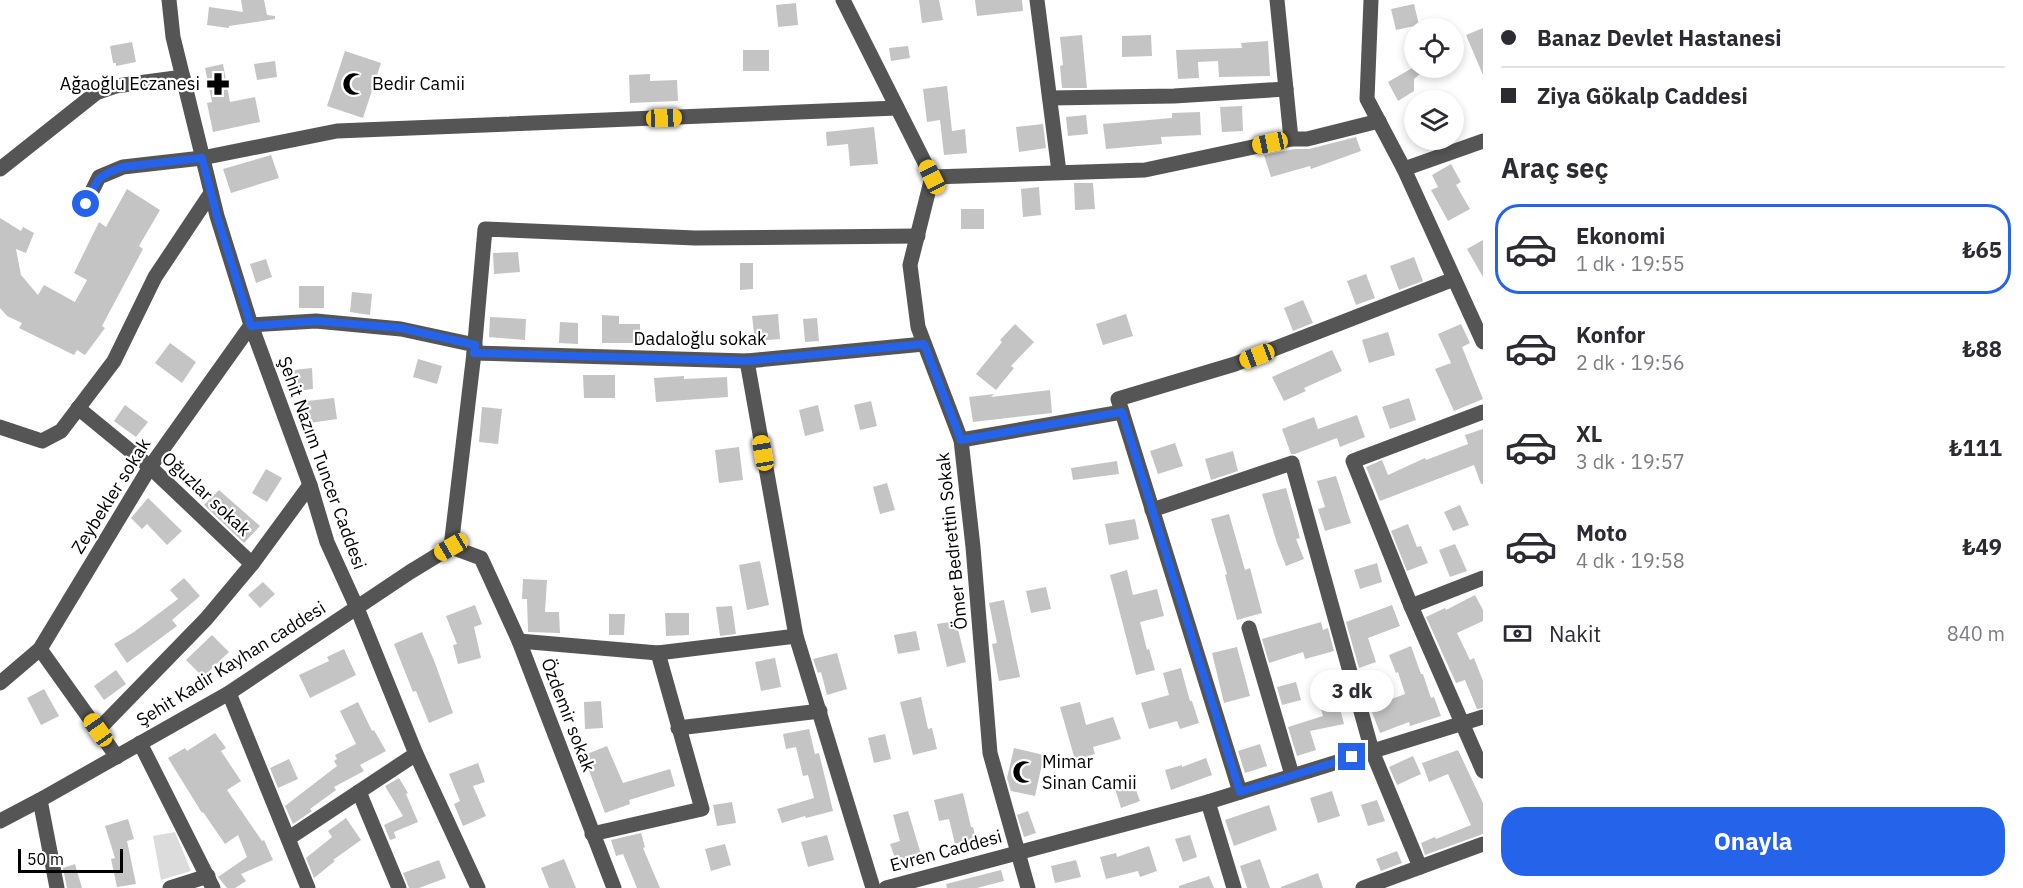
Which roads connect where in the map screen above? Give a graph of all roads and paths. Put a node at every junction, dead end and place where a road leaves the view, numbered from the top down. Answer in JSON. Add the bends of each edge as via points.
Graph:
{"nodes":[{"id":1,"x":169,"y":0,"type":"edge"},
{"id":2,"x":843,"y":0,"type":"edge"},
{"id":3,"x":1037,"y":0,"type":"edge"},
{"id":4,"x":1277,"y":0,"type":"edge"},
{"id":5,"x":1371,"y":0,"type":"edge"},
{"id":6,"x":183,"y":77,"type":"junction"},
{"id":7,"x":1286,"y":89,"type":"junction"},
{"id":8,"x":1050,"y":98,"type":"junction"},
{"id":9,"x":897,"y":108,"type":"junction"},
{"id":10,"x":1378,"y":121,"type":"junction"},
{"id":11,"x":1291,"y":139,"type":"junction"},
{"id":12,"x":1483,"y":141,"type":"edge"},
{"id":13,"x":202,"y":158,"type":"junction"},
{"id":14,"x":0,"y":169,"type":"edge"},
{"id":15,"x":1404,"y":169,"type":"junction"},
{"id":16,"x":1059,"y":172,"type":"junction"},
{"id":17,"x":932,"y":177,"type":"junction"},
{"id":18,"x":211,"y":193,"type":"junction"},
{"id":19,"x":86,"y":204,"type":"dead end"},
{"id":20,"x":918,"y":236,"type":"junction"},
{"id":21,"x":1454,"y":279,"type":"junction"},
{"id":22,"x":251,"y":326,"type":"junction"},
{"id":23,"x":1483,"y":342,"type":"edge"},
{"id":24,"x":924,"y":344,"type":"junction"},
{"id":25,"x":474,"y":349,"type":"junction"},
{"id":26,"x":747,"y":361,"type":"junction"},
{"id":27,"x":78,"y":408,"type":"junction"},
{"id":28,"x":1122,"y":412,"type":"junction"},
{"id":29,"x":1483,"y":412,"type":"edge"},
{"id":30,"x":0,"y":427,"type":"edge"},
{"id":31,"x":961,"y":440,"type":"junction"},
{"id":32,"x":150,"y":467,"type":"junction"},
{"id":33,"x":310,"y":484,"type":"junction"},
{"id":34,"x":1152,"y":510,"type":"junction"},
{"id":35,"x":451,"y":547,"type":"junction"},
{"id":36,"x":252,"y":564,"type":"junction"},
{"id":37,"x":1483,"y":578,"type":"edge"},
{"id":38,"x":1412,"y":606,"type":"junction"},
{"id":39,"x":357,"y":608,"type":"junction"},
{"id":40,"x":1249,"y":628,"type":"dead end"},
{"id":41,"x":796,"y":636,"type":"junction"},
{"id":42,"x":519,"y":641,"type":"junction"},
{"id":43,"x":40,"y":649,"type":"junction"},
{"id":44,"x":658,"y":653,"type":"junction"},
{"id":45,"x":0,"y":683,"type":"edge"},
{"id":46,"x":229,"y":693,"type":"junction"},
{"id":47,"x":820,"y":711,"type":"junction"},
{"id":48,"x":1483,"y":717,"type":"edge"},
{"id":49,"x":1461,"y":723,"type":"junction"},
{"id":50,"x":678,"y":728,"type":"junction"},
{"id":51,"x":98,"y":730,"type":"junction"},
{"id":52,"x":140,"y":743,"type":"junction"},
{"id":53,"x":1372,"y":751,"type":"junction"},
{"id":54,"x":416,"y":754,"type":"junction"},
{"id":55,"x":117,"y":757,"type":"junction"},
{"id":56,"x":1483,"y":771,"type":"edge"},
{"id":57,"x":1292,"y":776,"type":"junction"},
{"id":58,"x":359,"y":792,"type":"junction"},
{"id":59,"x":1240,"y":792,"type":"junction"},
{"id":60,"x":40,"y":800,"type":"junction"},
{"id":61,"x":1208,"y":802,"type":"junction"},
{"id":62,"x":0,"y":820,"type":"edge"},
{"id":63,"x":592,"y":834,"type":"junction"},
{"id":64,"x":289,"y":838,"type":"junction"},
{"id":65,"x":1483,"y":844,"type":"edge"},
{"id":66,"x":1018,"y":852,"type":"junction"},
{"id":67,"x":1420,"y":867,"type":"junction"},
{"id":68,"x":210,"y":882,"type":"edge"},
{"id":69,"x":475,"y":887,"type":"edge"},
{"id":70,"x":57,"y":888,"type":"edge"},
{"id":71,"x":170,"y":888,"type":"edge"},
{"id":72,"x":308,"y":888,"type":"edge"},
{"id":73,"x":399,"y":888,"type":"edge"},
{"id":74,"x":614,"y":888,"type":"edge"},
{"id":75,"x":873,"y":888,"type":"edge"},
{"id":76,"x":886,"y":888,"type":"edge"},
{"id":77,"x":1028,"y":888,"type":"edge"},
{"id":78,"x":1234,"y":888,"type":"edge"},
{"id":79,"x":1363,"y":888,"type":"edge"}],
"edges":[{"from":1,"to":6,"type":"street","name":"Şehit Nazım Tuncer Caddesi"},
{"from":2,"to":9,"type":"street"},
{"from":3,"to":8,"type":"street"},
{"from":4,"to":7,"type":"street"},
{"from":5,"to":10,"type":"street","via":[[1367,99]]},
{"from":6,"to":13,"type":"street","name":"Şehit Nazım Tuncer Caddesi"},
{"from":6,"to":14,"type":"street","via":[[116,86],[96,93]]},
{"from":7,"to":8,"type":"street"},
{"from":7,"to":11,"type":"street"},
{"from":8,"to":16,"type":"street"},
{"from":9,"to":13,"type":"street","via":[[337,131]]},
{"from":9,"to":17,"type":"street"},
{"from":10,"to":11,"type":"street","via":[[1307,139]]},
{"from":10,"to":15,"type":"street"},
{"from":11,"to":16,"type":"street","via":[[1145,170]]},
{"from":12,"to":15,"type":"street"},
{"from":13,"to":18,"type":"street","name":"Şehit Nazım Tuncer Caddesi"},
{"from":13,"to":19,"type":"street","via":[[123,167],[99,177]]},
{"from":15,"to":21,"type":"street"},
{"from":16,"to":17,"type":"street"},
{"from":17,"to":20,"type":"street","name":"Ömer Bedrettin Sokak"},
{"from":18,"to":22,"type":"street","name":"Şehit Nazım Tuncer Caddesi"},
{"from":18,"to":27,"type":"street","via":[[154,278],[114,361]]},
{"from":20,"to":24,"type":"street","name":"Ömer Bedrettin Sokak","via":[[910,265]]},
{"from":20,"to":25,"type":"street","via":[[695,238],[485,229]]},
{"from":21,"to":23,"type":"street"},
{"from":21,"to":28,"type":"street","via":[[1235,364],[1118,399]]},
{"from":22,"to":25,"type":"street","name":"Dadaloğlu sokak","via":[[316,321],[401,328]]},
{"from":22,"to":32,"type":"street","name":"Zeybekler sokak"},
{"from":22,"to":33,"type":"street","name":"Şehit Nazım Tuncer Caddesi"},
{"from":24,"to":26,"type":"street","name":"Dadaloğlu sokak"},
{"from":24,"to":31,"type":"street","name":"Ömer Bedrettin Sokak"},
{"from":25,"to":26,"type":"street","name":"Dadaloğlu sokak"},
{"from":25,"to":35,"type":"street"},
{"from":26,"to":41,"type":"street"},
{"from":27,"to":30,"type":"street","via":[[61,431],[42,441]]},
{"from":27,"to":32,"type":"street","name":"Oğuzlar sokak"},
{"from":28,"to":31,"type":"street"},
{"from":28,"to":34,"type":"street"},
{"from":29,"to":38,"type":"street","via":[[1353,461]]},
{"from":31,"to":66,"type":"street","name":"Ömer Bedrettin Sokak","via":[[990,753]]},
{"from":32,"to":36,"type":"street","name":"Oğuzlar sokak"},
{"from":32,"to":43,"type":"street","name":"Zeybekler sokak"},
{"from":33,"to":36,"type":"street"},
{"from":33,"to":39,"type":"street","name":"Şehit Nazım Tuncer Caddesi","via":[[327,542]]},
{"from":34,"to":53,"type":"street","via":[[1292,463]]},
{"from":34,"to":59,"type":"street"},
{"from":35,"to":39,"type":"street","name":"Şehit Kadir Kayhan caddesi"},
{"from":35,"to":42,"type":"street","name":"Özdemir sokak","via":[[481,558]]},
{"from":36,"to":51,"type":"street","via":[[206,619]]},
{"from":37,"to":38,"type":"street"},
{"from":38,"to":49,"type":"street"},
{"from":39,"to":46,"type":"street","name":"Şehit Kadir Kayhan caddesi"},
{"from":39,"to":54,"type":"street","name":"Şehit Nazım Tuncer Caddesi"},
{"from":40,"to":57,"type":"street"},
{"from":41,"to":44,"type":"street"},
{"from":41,"to":47,"type":"street"},
{"from":42,"to":44,"type":"street"},
{"from":42,"to":63,"type":"street","name":"Özdemir sokak"},
{"from":43,"to":45,"type":"street","name":"Zeybekler sokak"},
{"from":43,"to":51,"type":"street"},
{"from":44,"to":50,"type":"street"},
{"from":46,"to":52,"type":"street","name":"Şehit Kadir Kayhan caddesi"},
{"from":46,"to":64,"type":"street"},
{"from":47,"to":50,"type":"street"},
{"from":47,"to":75,"type":"street"},
{"from":48,"to":49,"type":"street","name":"Evren Caddesi"},
{"from":49,"to":53,"type":"street","name":"Evren Caddesi"},
{"from":49,"to":56,"type":"street"},
{"from":50,"to":63,"type":"street","via":[[702,809]]},
{"from":51,"to":55,"type":"street"},
{"from":52,"to":55,"type":"street","name":"Şehit Kadir Kayhan caddesi"},
{"from":52,"to":68,"type":"street"},
{"from":53,"to":57,"type":"street","name":"Evren Caddesi"},
{"from":53,"to":67,"type":"street"},
{"from":54,"to":58,"type":"street"},
{"from":54,"to":69,"type":"street","name":"Şehit Nazım Tuncer Caddesi"},
{"from":55,"to":60,"type":"street","name":"Şehit Kadir Kayhan caddesi"},
{"from":57,"to":59,"type":"street","name":"Evren Caddesi"},
{"from":58,"to":64,"type":"street"},
{"from":58,"to":73,"type":"street"},
{"from":59,"to":61,"type":"street","name":"Evren Caddesi"},
{"from":60,"to":62,"type":"street","name":"Şehit Kadir Kayhan caddesi"},
{"from":60,"to":70,"type":"street"},
{"from":61,"to":66,"type":"street","name":"Evren Caddesi"},
{"from":61,"to":78,"type":"street"},
{"from":63,"to":74,"type":"street","name":"Özdemir sokak"},
{"from":64,"to":72,"type":"street"},
{"from":65,"to":67,"type":"street"},
{"from":66,"to":76,"type":"street","name":"Evren Caddesi"},
{"from":66,"to":77,"type":"street","name":"Ömer Bedrettin Sokak"},
{"from":67,"to":79,"type":"street"},
{"from":68,"to":71,"type":"street"}]}
